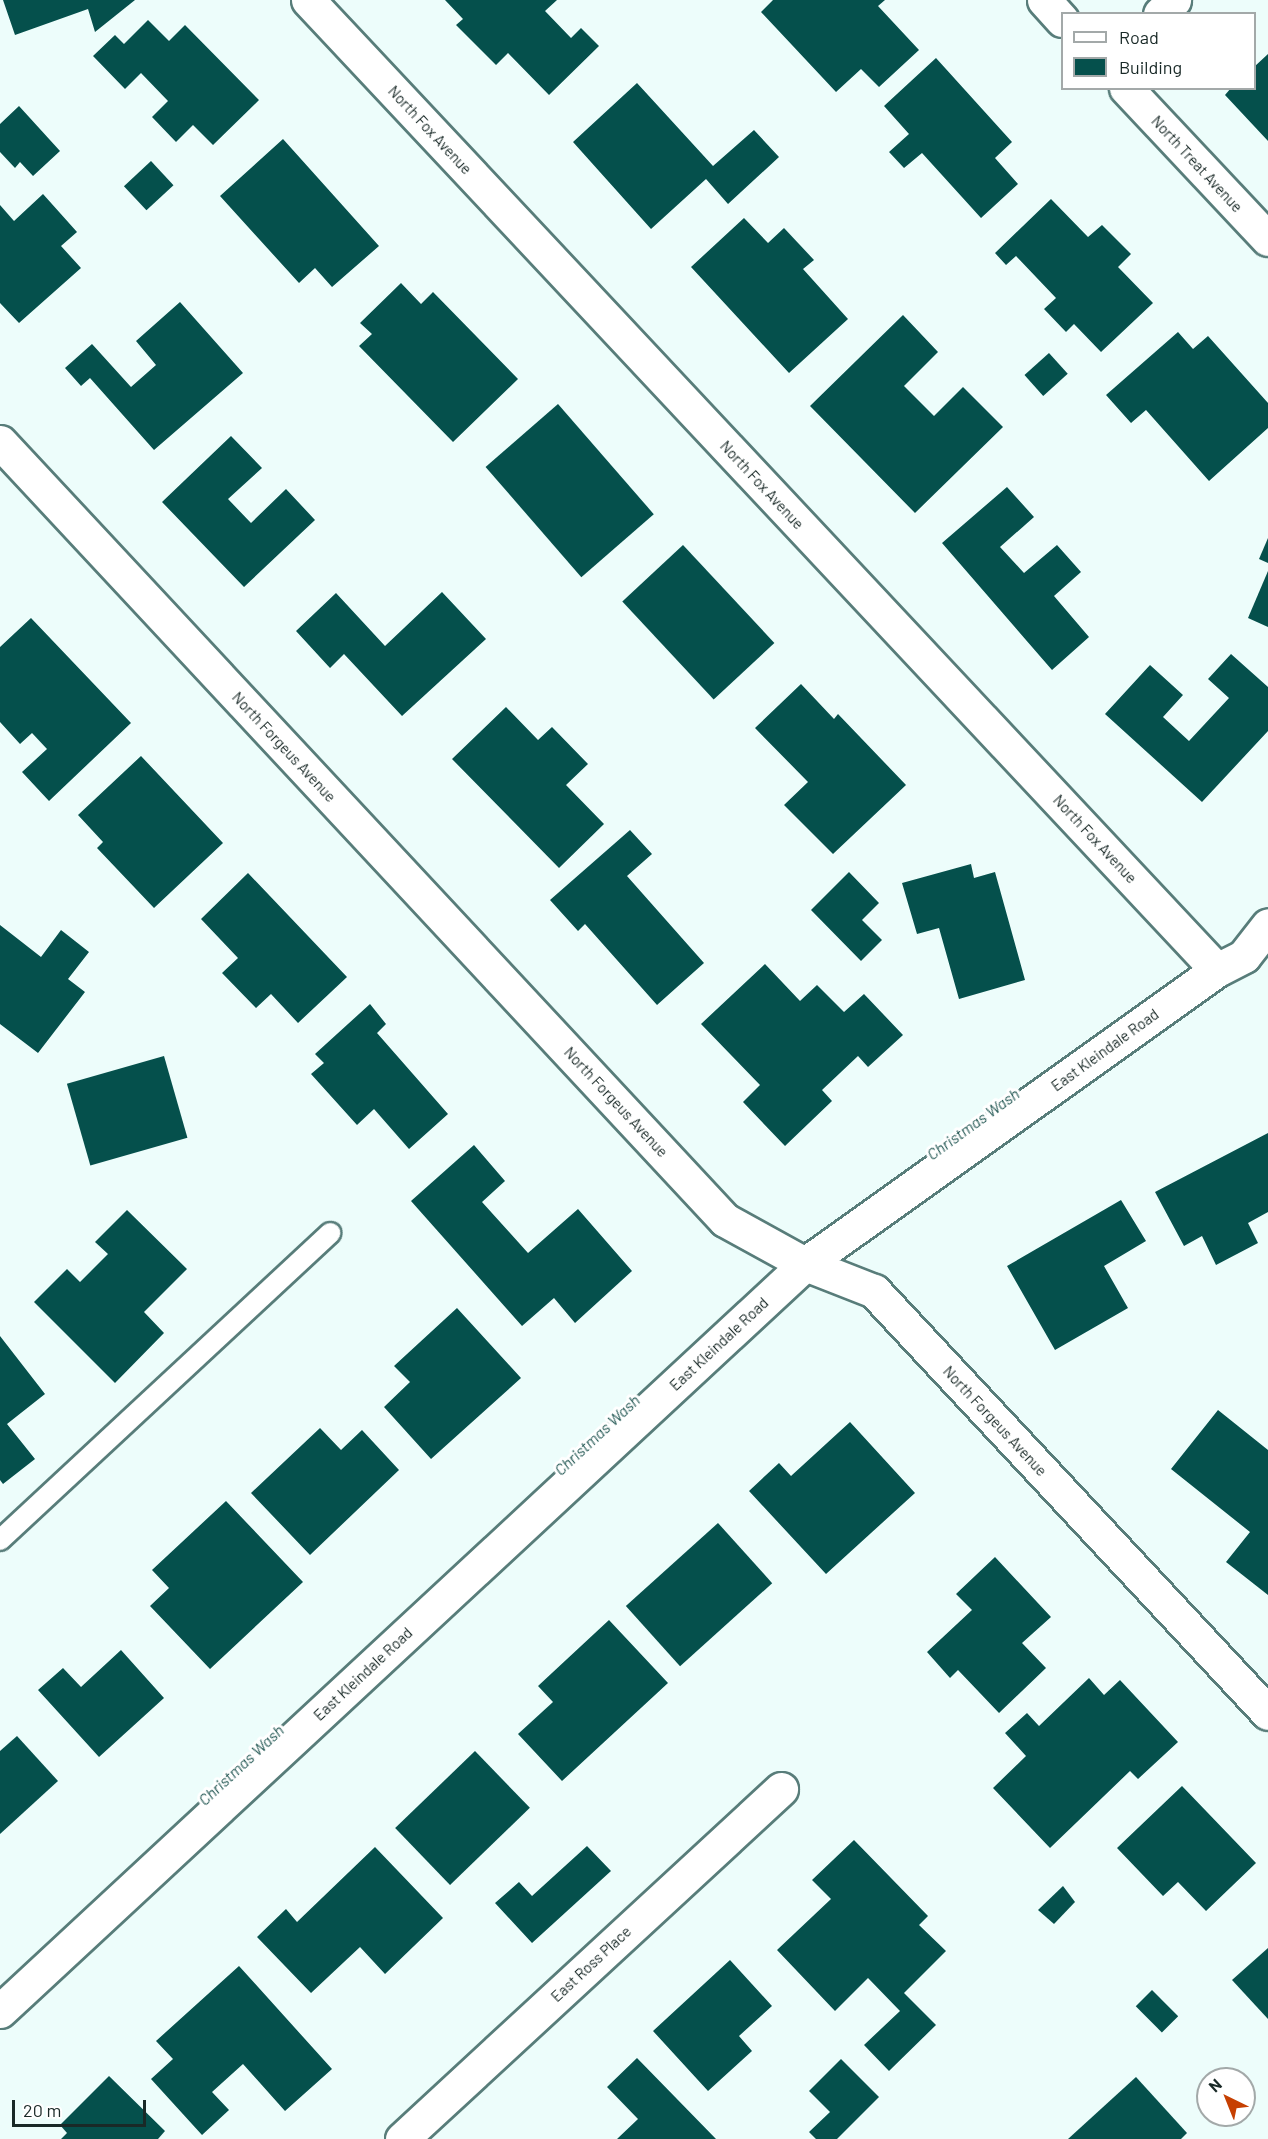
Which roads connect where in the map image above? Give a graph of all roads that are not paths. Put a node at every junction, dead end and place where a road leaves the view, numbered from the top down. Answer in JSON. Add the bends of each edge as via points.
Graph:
{"nodes":[{"id":1,"x":308,"y":0,"type":"edge"},
{"id":2,"x":1044,"y":0,"type":"edge"},
{"id":3,"x":1174,"y":0,"type":"edge"},
{"id":4,"x":1162,"y":12,"type":"edge"},
{"id":5,"x":1061,"y":19,"type":"edge"},
{"id":6,"x":1128,"y":90,"type":"edge"},
{"id":7,"x":1268,"y":239,"type":"edge"},
{"id":8,"x":0,"y":442,"type":"edge"},
{"id":9,"x":1268,"y":925,"type":"edge"},
{"id":10,"x":1243,"y":959,"type":"edge"},
{"id":11,"x":330,"y":1233,"type":"dead end"},
{"id":12,"x":805,"y":1264,"type":"junction"},
{"id":13,"x":0,"y":1540,"type":"edge"},
{"id":14,"x":1268,"y":1713,"type":"edge"},
{"id":15,"x":780,"y":1789,"type":"dead end"},
{"id":16,"x":0,"y":2011,"type":"edge"},
{"id":17,"x":402,"y":2139,"type":"edge"}],
"edges":[{"from":1,"to":10,"type":"street","name":"North Fox Avenue"},
{"from":2,"to":5,"type":"street"},
{"from":3,"to":4,"type":"street"},
{"from":6,"to":7,"type":"street","name":"North Treat Avenue"},
{"from":8,"to":12,"type":"street","name":"North Forgeus Avenue","via":[[725,1220]]},
{"from":9,"to":10,"type":"street","name":"East Kleindale Road"},
{"from":10,"to":12,"type":"street","name":"East Kleindale Road"},
{"from":11,"to":13,"type":"lane"},
{"from":12,"to":14,"type":"street","name":"North Forgeus Avenue","via":[[874,1291]]},
{"from":12,"to":16,"type":"street","name":"East Kleindale Road"},
{"from":15,"to":17,"type":"street","name":"East Ross Place"}]}
